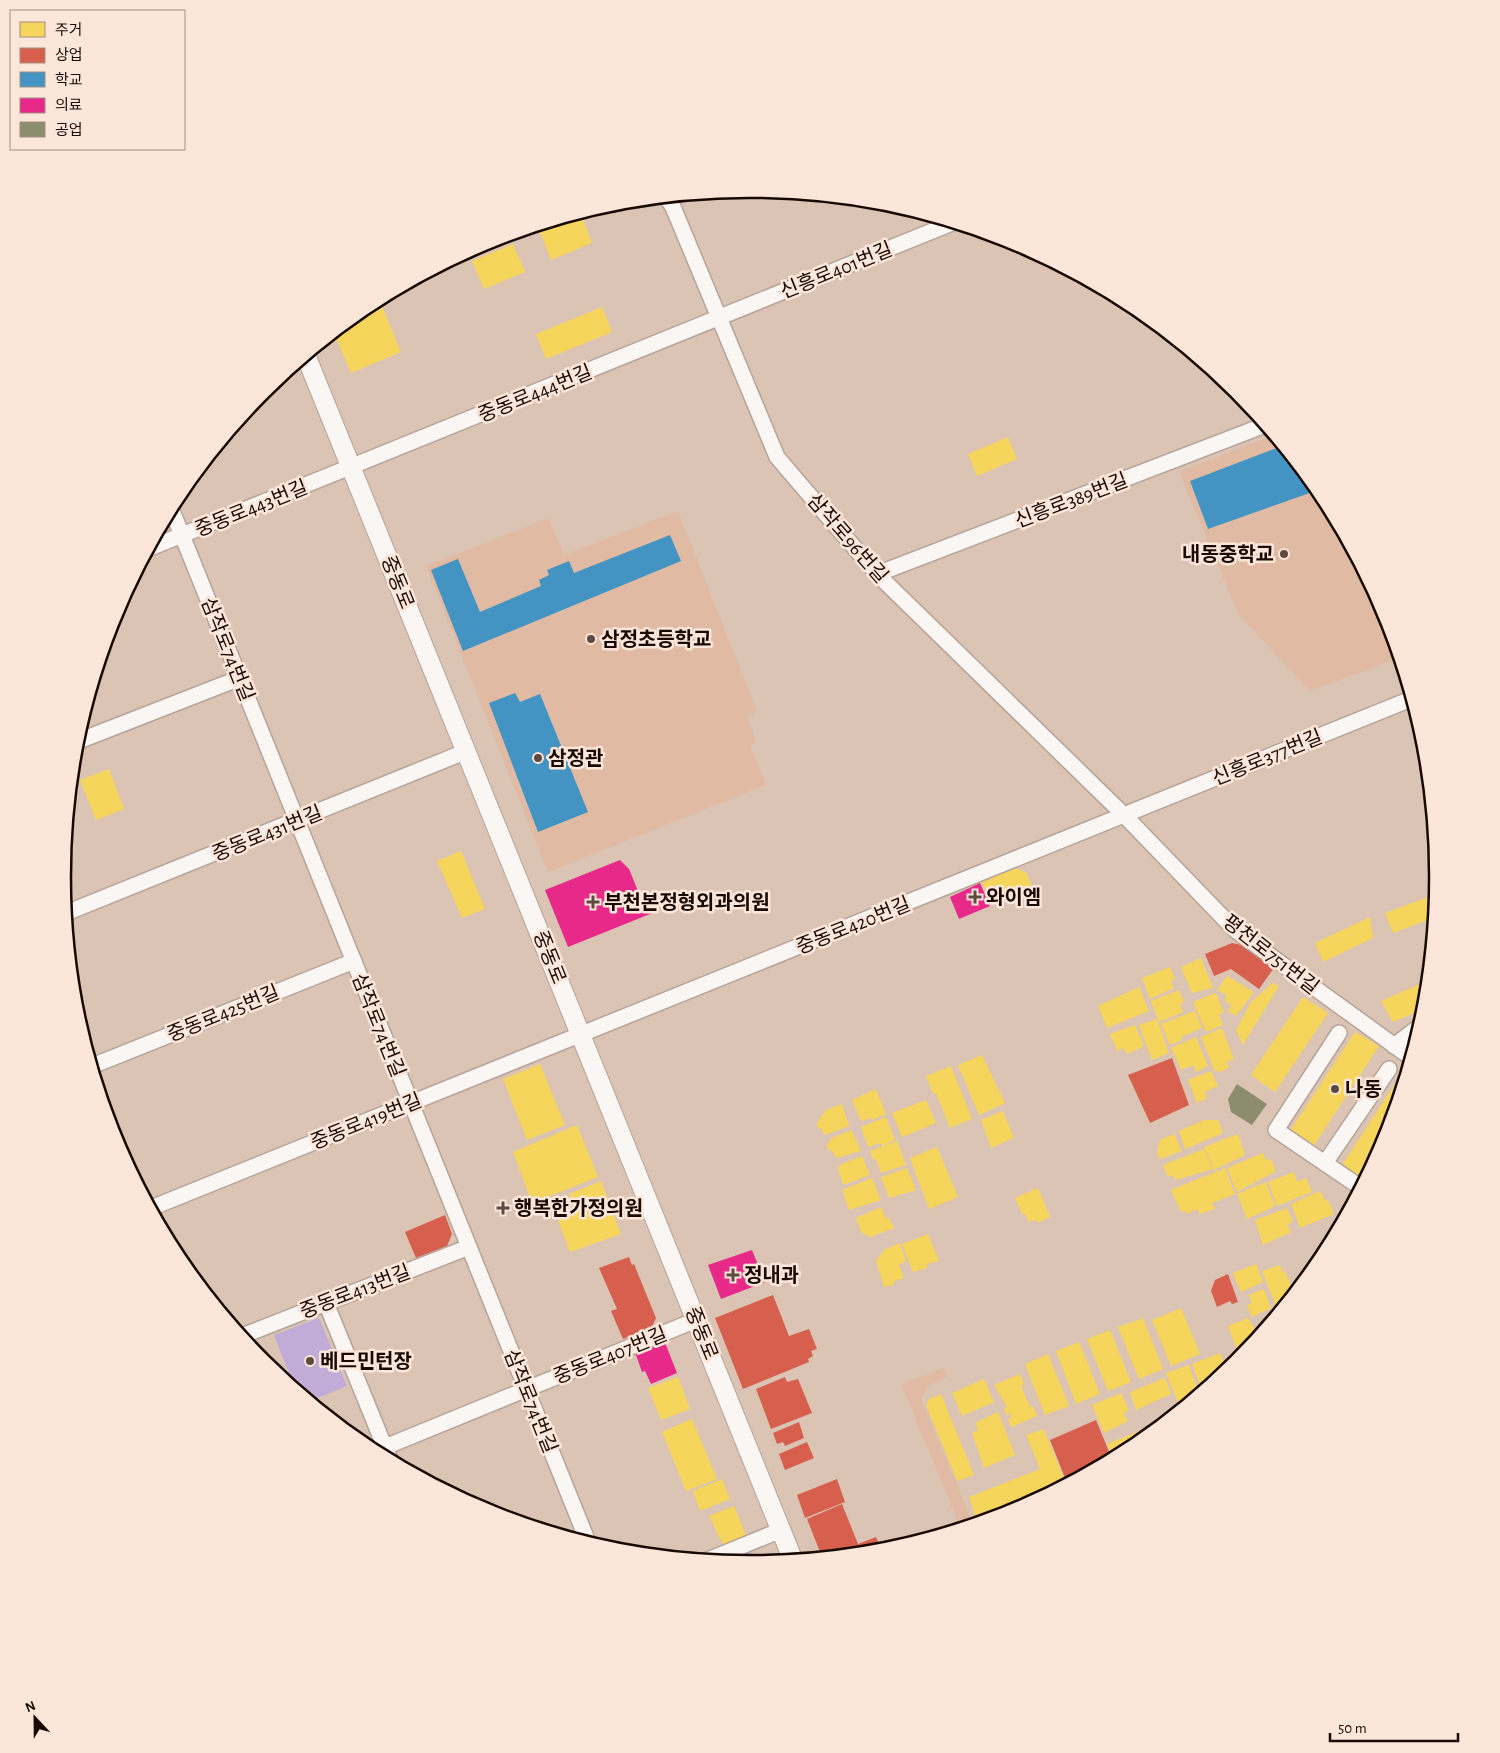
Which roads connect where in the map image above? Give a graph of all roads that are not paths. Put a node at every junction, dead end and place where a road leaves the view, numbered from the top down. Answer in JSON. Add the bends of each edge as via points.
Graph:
{"nodes":[{"id":1,"x":670,"y":203,"type":"edge"},
{"id":2,"x":944,"y":226,"type":"edge"},
{"id":3,"x":719,"y":318,"type":"junction"},
{"id":4,"x":308,"y":361,"type":"edge"},
{"id":5,"x":1259,"y":427,"type":"edge"},
{"id":6,"x":351,"y":468,"type":"junction"},
{"id":7,"x":175,"y":517,"type":"edge"},
{"id":8,"x":182,"y":535,"type":"junction"},
{"id":9,"x":158,"y":545,"type":"edge"},
{"id":10,"x":877,"y":574,"type":"junction"},
{"id":11,"x":240,"y":678,"type":"junction"},
{"id":12,"x":1406,"y":701,"type":"edge"},
{"id":13,"x":85,"y":738,"type":"edge"},
{"id":14,"x":467,"y":751,"type":"junction"},
{"id":15,"x":1124,"y":815,"type":"junction"},
{"id":16,"x":297,"y":821,"type":"junction"},
{"id":17,"x":73,"y":910,"type":"edge"},
{"id":18,"x":354,"y":961,"type":"junction"},
{"id":19,"x":1339,"y":1033,"type":"dead end"},
{"id":20,"x":1410,"y":1033,"type":"edge"},
{"id":21,"x":582,"y":1035,"type":"junction"},
{"id":22,"x":1394,"y":1046,"type":"junction"},
{"id":23,"x":1405,"y":1054,"type":"edge"},
{"id":24,"x":98,"y":1064,"type":"edge"},
{"id":25,"x":1389,"y":1069,"type":"dead end"},
{"id":26,"x":411,"y":1104,"type":"junction"},
{"id":27,"x":1324,"y":1163,"type":"junction"},
{"id":28,"x":1355,"y":1184,"type":"edge"},
{"id":29,"x":157,"y":1206,"type":"edge"},
{"id":30,"x":469,"y":1247,"type":"junction"},
{"id":31,"x":326,"y":1303,"type":"junction"},
{"id":32,"x":696,"y":1320,"type":"junction"},
{"id":33,"x":249,"y":1333,"type":"edge"},
{"id":34,"x":526,"y":1389,"type":"junction"},
{"id":35,"x":386,"y":1449,"type":"edge"},
{"id":36,"x":391,"y":1452,"type":"edge"},
{"id":37,"x":781,"y":1530,"type":"junction"},
{"id":38,"x":585,"y":1534,"type":"edge"},
{"id":39,"x":722,"y":1554,"type":"edge"},
{"id":40,"x":791,"y":1554,"type":"edge"}],
"edges":[{"from":1,"to":3,"type":"street","name":"삼작로96번길"},
{"from":2,"to":3,"type":"street","name":"신흥로401번길"},
{"from":3,"to":6,"type":"street","name":"중동로444번길"},
{"from":3,"to":10,"type":"street","name":"삼작로96번길","via":[[778,457]]},
{"from":4,"to":6,"type":"street","name":"중동로"},
{"from":5,"to":10,"type":"street","name":"신흥로389번길"},
{"from":6,"to":8,"type":"street","name":"중동로443번길"},
{"from":6,"to":14,"type":"street","name":"중동로"},
{"from":7,"to":8,"type":"street","name":"삼작로74번길"},
{"from":8,"to":9,"type":"street","name":"중동로443번길"},
{"from":8,"to":11,"type":"street","name":"삼작로74번길"},
{"from":10,"to":15,"type":"street","name":"삼작로96번길"},
{"from":11,"to":13,"type":"street"},
{"from":11,"to":16,"type":"street","name":"삼작로74번길"},
{"from":12,"to":15,"type":"street","name":"신흥로377번길"},
{"from":14,"to":16,"type":"street","name":"중동로431번길"},
{"from":14,"to":21,"type":"street","name":"중동로"},
{"from":15,"to":21,"type":"street","name":"중동로420번길"},
{"from":15,"to":22,"type":"street","name":"평천로751번길","via":[[1235,930]]},
{"from":16,"to":17,"type":"street","name":"중동로431번길"},
{"from":16,"to":18,"type":"street","name":"삼작로74번길"},
{"from":18,"to":24,"type":"street","name":"중동로425번길"},
{"from":18,"to":26,"type":"street","name":"삼작로74번길"},
{"from":19,"to":27,"type":"street","via":[[1276,1130]]},
{"from":20,"to":22,"type":"street"},
{"from":21,"to":26,"type":"street","name":"중동로419번길"},
{"from":21,"to":32,"type":"street","name":"중동로"},
{"from":22,"to":23,"type":"street","name":"평천로751번길"},
{"from":25,"to":27,"type":"street"},
{"from":26,"to":29,"type":"street","name":"중동로419번길"},
{"from":26,"to":30,"type":"street","name":"삼작로74번길"},
{"from":27,"to":28,"type":"street"},
{"from":30,"to":31,"type":"street","name":"중동로413번길"},
{"from":30,"to":34,"type":"street","name":"삼작로74번길"},
{"from":31,"to":33,"type":"street","name":"중동로413번길"},
{"from":31,"to":35,"type":"street"},
{"from":32,"to":34,"type":"street","name":"중동로407번길"},
{"from":32,"to":37,"type":"street","name":"중동로"},
{"from":34,"to":36,"type":"street","name":"중동로407번길"},
{"from":34,"to":38,"type":"street","name":"삼작로74번길"},
{"from":37,"to":39,"type":"street"},
{"from":37,"to":40,"type":"street","name":"중동로"}]}
